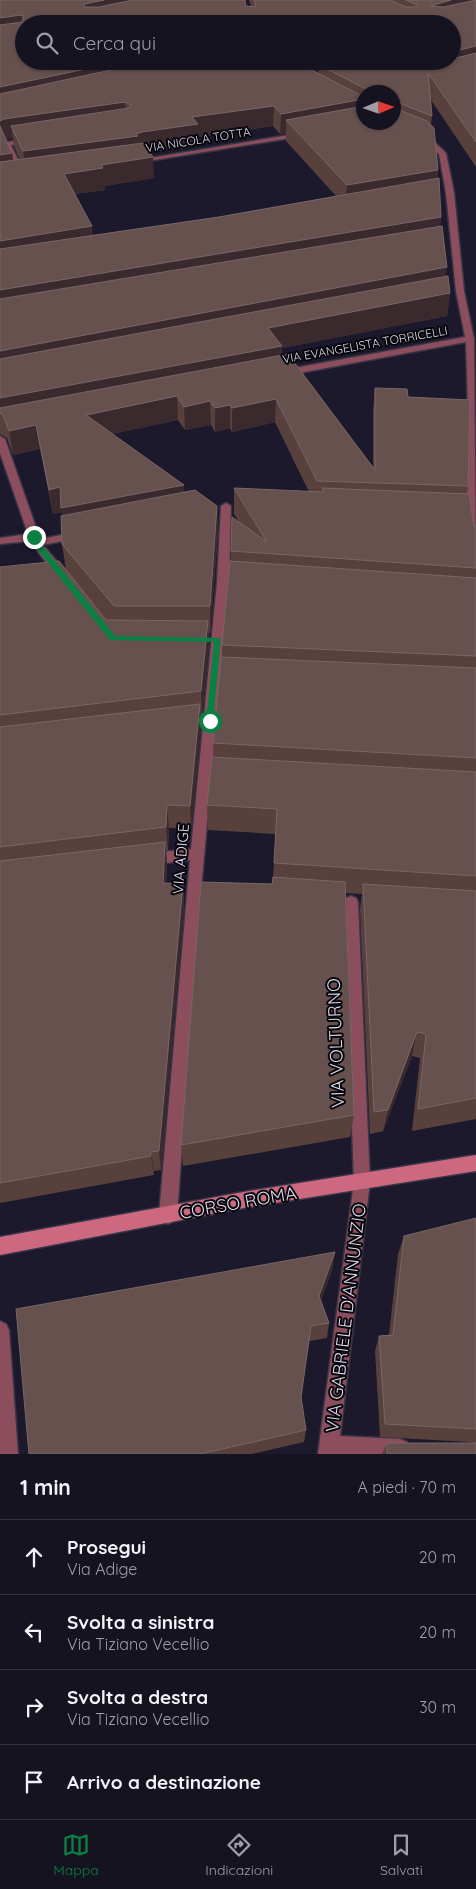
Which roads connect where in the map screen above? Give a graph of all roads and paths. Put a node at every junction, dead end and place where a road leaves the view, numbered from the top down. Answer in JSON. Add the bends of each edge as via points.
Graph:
{"nodes":[{"id":1,"x":312,"y":133,"type":"edge"},
{"id":2,"x":412,"y":134,"type":"edge"},
{"id":3,"x":34,"y":139,"type":"edge"},
{"id":4,"x":129,"y":162,"type":"edge"},
{"id":5,"x":32,"y":175,"type":"edge"},
{"id":6,"x":450,"y":193,"type":"junction"},
{"id":7,"x":441,"y":194,"type":"edge"},
{"id":8,"x":456,"y":240,"type":"junction"},
{"id":9,"x":447,"y":242,"type":"dead end"},
{"id":10,"x":460,"y":291,"type":"junction"},
{"id":11,"x":450,"y":293,"type":"edge"},
{"id":12,"x":476,"y":325,"type":"edge"},
{"id":13,"x":466,"y":326,"type":"junction"},
{"id":14,"x":470,"y":339,"type":"junction"},
{"id":15,"x":270,"y":375,"type":"edge"},
{"id":16,"x":474,"y":389,"type":"edge"},
{"id":17,"x":0,"y":439,"type":"edge"},
{"id":18,"x":475,"y":445,"type":"edge"},
{"id":19,"x":226,"y":506,"type":"dead end"},
{"id":20,"x":469,"y":516,"type":"edge"},
{"id":21,"x":93,"y":532,"type":"edge"},
{"id":22,"x":35,"y":540,"type":"junction"},
{"id":23,"x":0,"y":542,"type":"edge"},
{"id":24,"x":476,"y":552,"type":"edge"},
{"id":25,"x":66,"y":580,"type":"edge"},
{"id":26,"x":197,"y":854,"type":"junction"},
{"id":27,"x":138,"y":861,"type":"edge"},
{"id":28,"x":370,"y":903,"type":"edge"},
{"id":29,"x":476,"y":1163,"type":"edge"},
{"id":30,"x":362,"y":1182,"type":"junction"},
{"id":31,"x":168,"y":1215,"type":"junction"},
{"id":32,"x":0,"y":1246,"type":"edge"},
{"id":33,"x":0,"y":1330,"type":"edge"},
{"id":34,"x":330,"y":1449,"type":"edge"},
{"id":35,"x":420,"y":1451,"type":"edge"},
{"id":36,"x":8,"y":1454,"type":"edge"}],
"edges":[{"from":1,"to":4,"type":"street","name":"VIA NICOLA TOTTA"},
{"from":2,"to":6,"type":"street","via":[[428,139],[442,153]]},
{"from":3,"to":5,"type":"street","via":[[7,143],[18,177]]},
{"from":6,"to":7,"type":"street"},
{"from":6,"to":8,"type":"street"},
{"from":8,"to":9,"type":"street"},
{"from":8,"to":10,"type":"street"},
{"from":10,"to":11,"type":"street"},
{"from":10,"to":13,"type":"street"},
{"from":12,"to":13,"type":"street"},
{"from":13,"to":14,"type":"street"},
{"from":14,"to":15,"type":"street","name":"VIA EVANGELISTA TORRICELLI"},
{"from":14,"to":16,"type":"street"},
{"from":16,"to":18,"type":"street"},
{"from":17,"to":22,"type":"street"},
{"from":18,"to":20,"type":"street"},
{"from":19,"to":26,"type":"street","name":"VIA ADIGE","via":[[228,582],[213,639],[219,677],[205,722],[210,776]]},
{"from":20,"to":24,"type":"street"},
{"from":21,"to":22,"type":"street"},
{"from":22,"to":23,"type":"street"},
{"from":22,"to":25,"type":"street"},
{"from":26,"to":27,"type":"street"},
{"from":26,"to":31,"type":"street","name":"VIA ADIGE","via":[[199,891]]},
{"from":28,"to":30,"type":"street","name":"VIA VOLTURNO","via":[[346,902]]},
{"from":29,"to":30,"type":"main road","name":"CORSO ROMA"},
{"from":30,"to":31,"type":"main road","name":"CORSO ROMA"},
{"from":30,"to":34,"type":"street","name":"VIA GABRIELE D'ANNUNZIO"},
{"from":31,"to":32,"type":"main road","name":"CORSO ROMA"},
{"from":33,"to":36,"type":"street"},
{"from":34,"to":35,"type":"street"}]}
